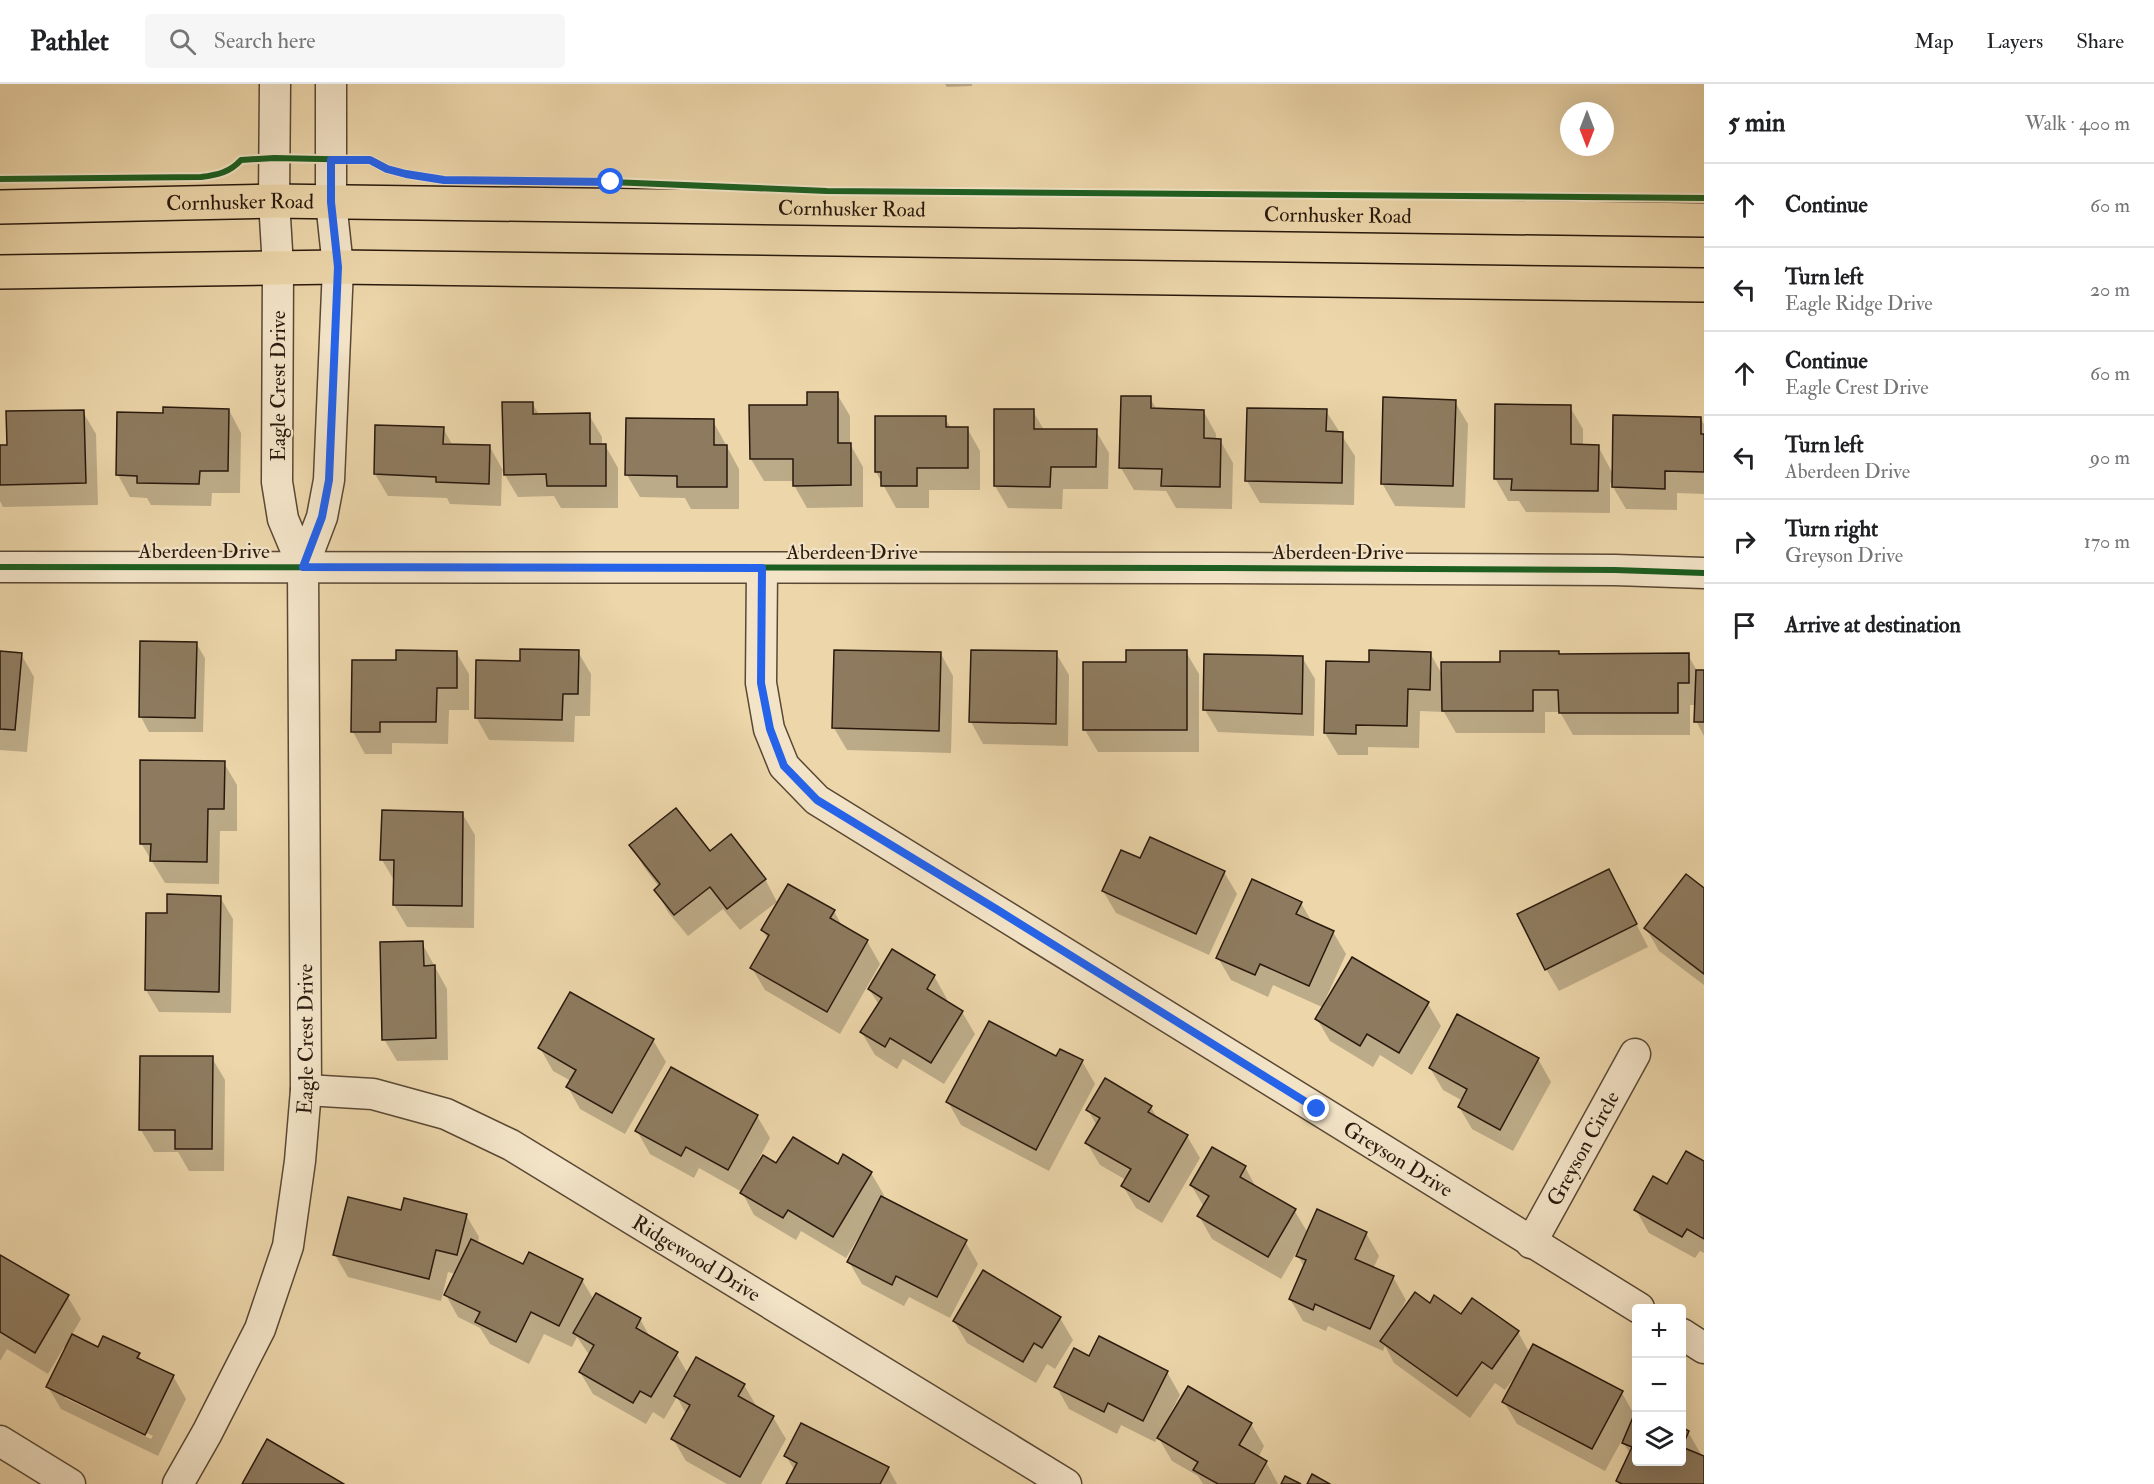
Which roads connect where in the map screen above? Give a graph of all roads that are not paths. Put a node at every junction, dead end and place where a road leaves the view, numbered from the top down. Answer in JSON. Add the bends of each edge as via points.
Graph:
{"nodes":[{"id":1,"x":275,"y":84,"type":"edge"},
{"id":2,"x":332,"y":84,"type":"edge"},
{"id":3,"x":274,"y":201,"type":"junction"},
{"id":4,"x":331,"y":202,"type":"junction"},
{"id":5,"x":0,"y":207,"type":"edge"},
{"id":6,"x":1704,"y":220,"type":"edge"},
{"id":7,"x":279,"y":267,"type":"junction"},
{"id":8,"x":338,"y":267,"type":"junction"},
{"id":9,"x":0,"y":272,"type":"edge"},
{"id":10,"x":1704,"y":285,"type":"edge"},
{"id":11,"x":0,"y":567,"type":"edge"},
{"id":12,"x":303,"y":567,"type":"junction"},
{"id":13,"x":762,"y":568,"type":"junction"},
{"id":14,"x":1704,"y":573,"type":"edge"},
{"id":15,"x":1635,"y":1054,"type":"dead end"},
{"id":16,"x":306,"y":1090,"type":"junction"},
{"id":17,"x":1531,"y":1243,"type":"junction"},
{"id":18,"x":1633,"y":1304,"type":"edge"},
{"id":19,"x":1686,"y":1337,"type":"edge"},
{"id":20,"x":1704,"y":1348,"type":"edge"},
{"id":21,"x":0,"y":1441,"type":"edge"},
{"id":22,"x":70,"y":1484,"type":"edge"},
{"id":23,"x":178,"y":1484,"type":"edge"},
{"id":24,"x":1066,"y":1484,"type":"edge"}],
"edges":[{"from":1,"to":3,"type":"street","name":"Eagle Crest Drive"},
{"from":2,"to":4,"type":"street","name":"Eagle Crest Drive"},
{"from":3,"to":4,"type":"main road","name":"Cornhusker Road"},
{"from":3,"to":5,"type":"main road","name":"Cornhusker Road"},
{"from":3,"to":7,"type":"street","name":"Eagle Crest Drive"},
{"from":4,"to":6,"type":"main road","name":"Cornhusker Road"},
{"from":4,"to":8,"type":"street","name":"Eagle Crest Drive"},
{"from":7,"to":8,"type":"main road"},
{"from":7,"to":9,"type":"main road"},
{"from":7,"to":12,"type":"street","name":"Eagle Crest Drive","via":[[277,482],[284,519]]},
{"from":8,"to":10,"type":"main road"},
{"from":8,"to":12,"type":"street","name":"Eagle Crest Drive","via":[[329,480],[322,517]]},
{"from":11,"to":12,"type":"street","name":"Aberdeen Drive"},
{"from":12,"to":13,"type":"street","name":"Aberdeen Drive"},
{"from":12,"to":16,"type":"street","name":"Eagle Crest Drive"},
{"from":13,"to":14,"type":"street","name":"Aberdeen Drive"},
{"from":13,"to":17,"type":"street","name":"Greyson Drive","via":[[761,683],[770,729],[784,766],[817,800]]},
{"from":15,"to":17,"type":"street","name":"Greyson Circle"},
{"from":16,"to":23,"type":"street","name":"Eagle Crest Drive","via":[[288,1246],[260,1329]]},
{"from":16,"to":24,"type":"street","name":"Ridgewood Drive","via":[[373,1094],[446,1114],[511,1145]]},
{"from":17,"to":18,"type":"street","name":"Greyson Drive"},
{"from":19,"to":20,"type":"street"},
{"from":21,"to":22,"type":"street"}]}
